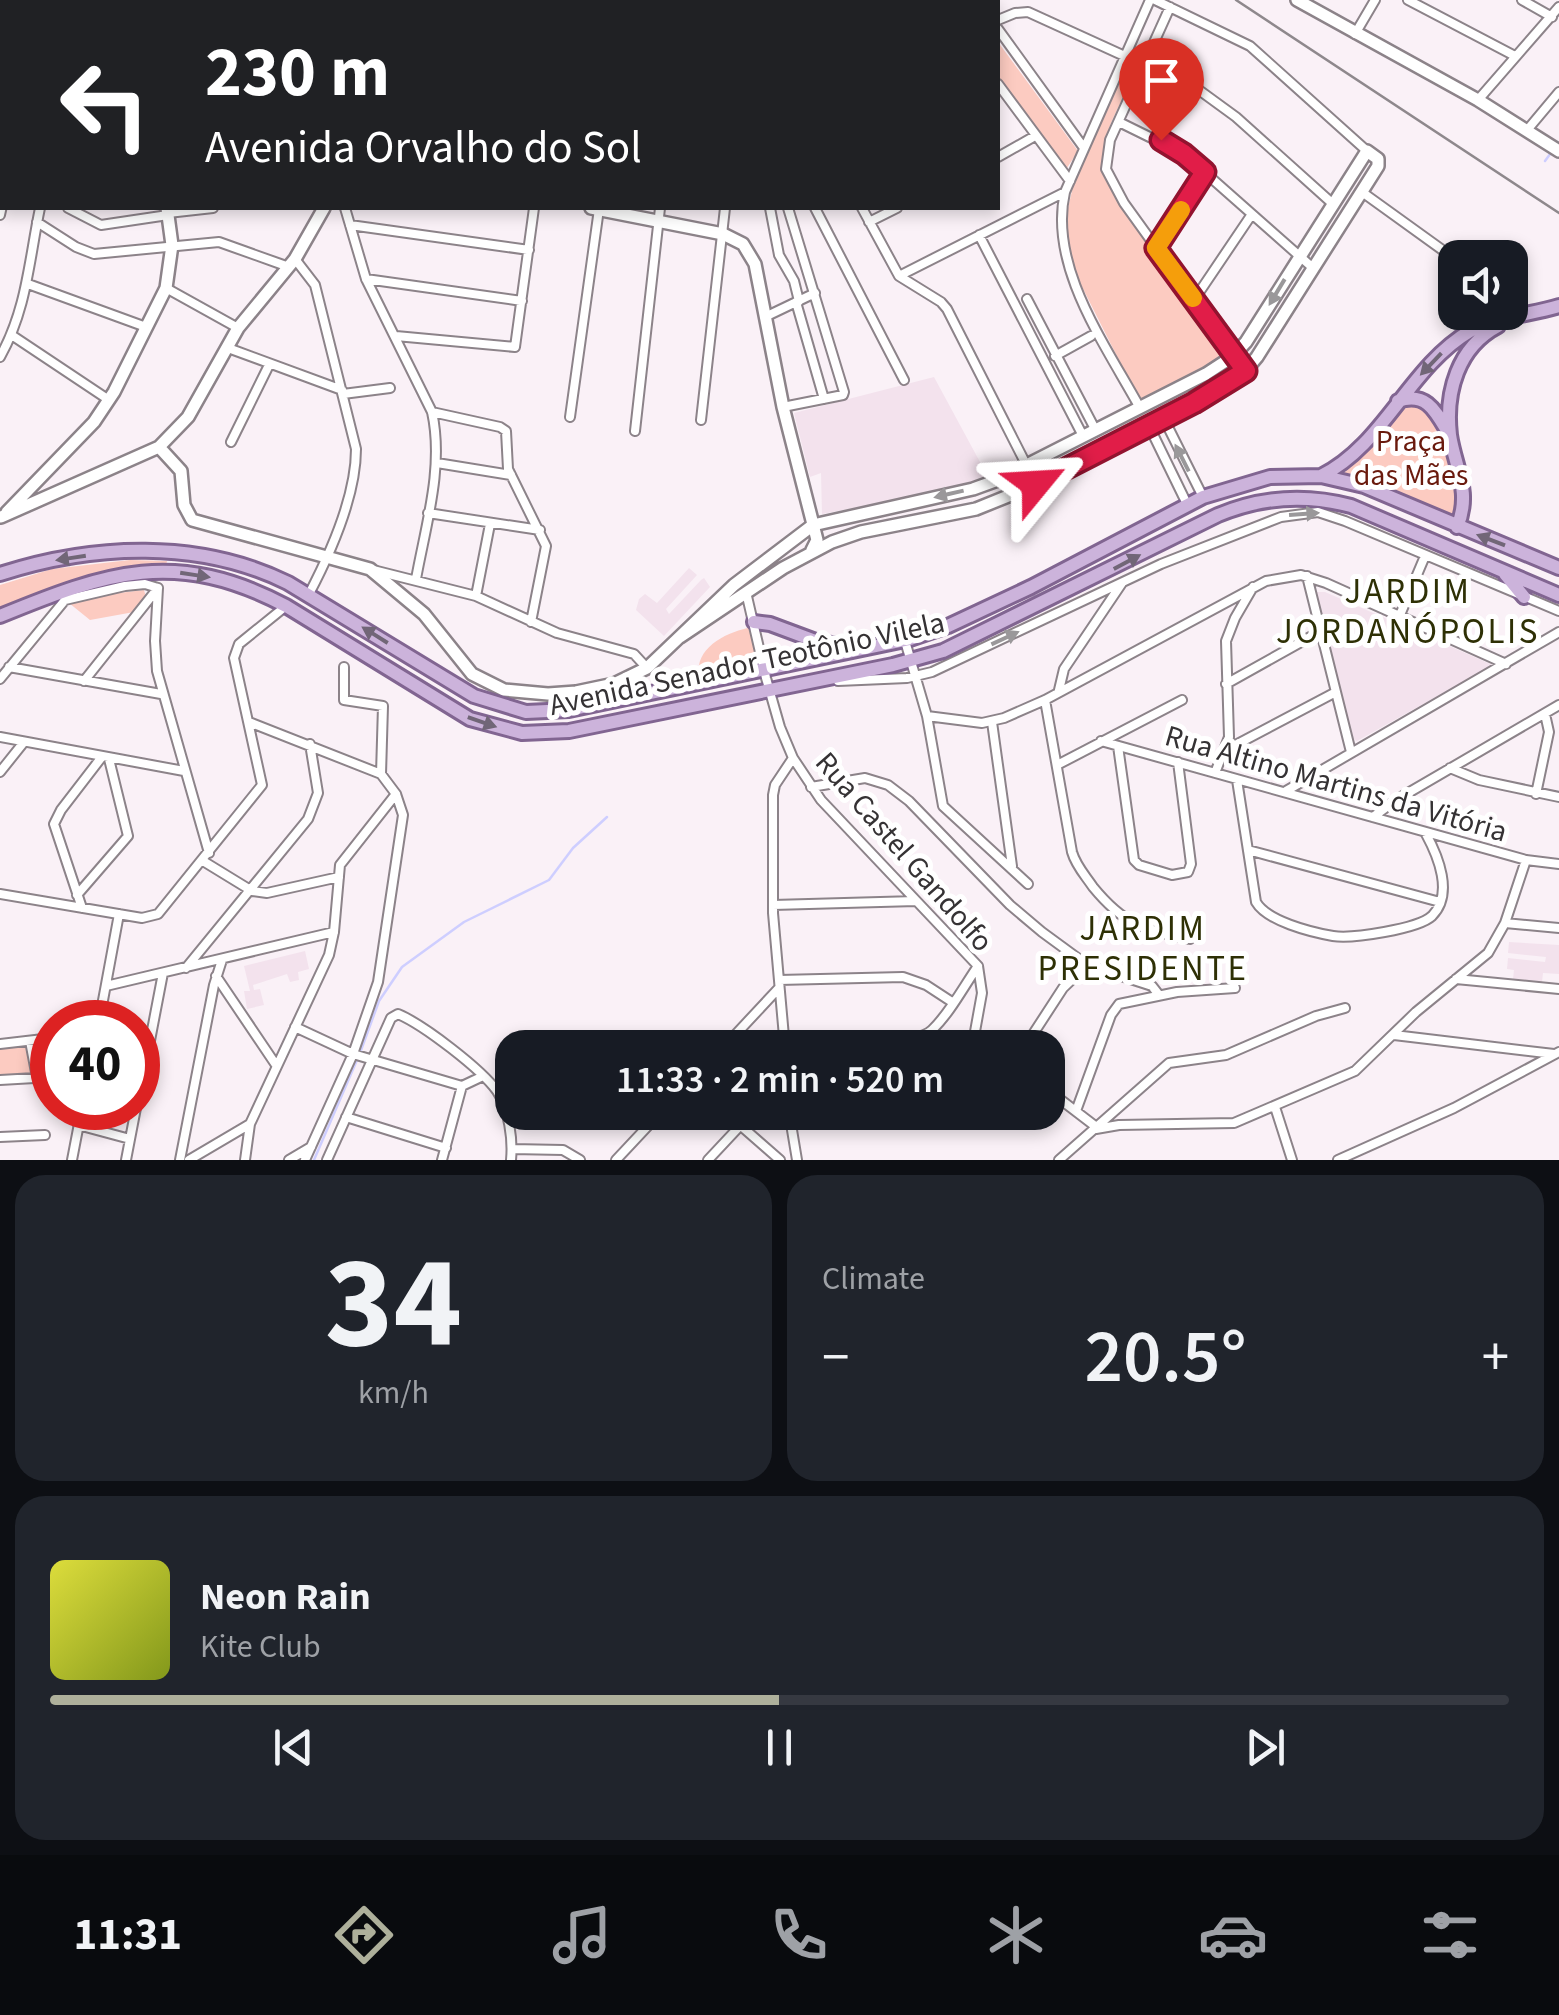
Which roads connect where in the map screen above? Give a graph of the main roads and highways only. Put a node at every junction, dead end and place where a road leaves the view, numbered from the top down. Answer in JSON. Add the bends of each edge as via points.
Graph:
{"nodes":[{"id":1,"x":1559,"y":306,"type":"edge"},
{"id":2,"x":1528,"y":308,"type":"edge"},
{"id":3,"x":1473,"y":330,"type":"edge"},
{"id":4,"x":1489,"y":330,"type":"edge"},
{"id":5,"x":1398,"y":402,"type":"junction"},
{"id":6,"x":1450,"y":436,"type":"junction"},
{"id":7,"x":1321,"y":476,"type":"junction"},
{"id":8,"x":1388,"y":522,"type":"junction"},
{"id":9,"x":1457,"y":526,"type":"junction"},
{"id":10,"x":1559,"y":568,"type":"edge"},
{"id":11,"x":1504,"y":572,"type":"junction"},
{"id":12,"x":0,"y":574,"type":"edge"},
{"id":13,"x":1559,"y":595,"type":"edge"},
{"id":14,"x":1524,"y":597,"type":"road end"},
{"id":15,"x":0,"y":616,"type":"edge"},
{"id":16,"x":754,"y":622,"type":"road end"},
{"id":17,"x":871,"y":647,"type":"junction"}],
"edges":[{"from":1,"to":2,"type":"main road"},
{"from":3,"to":5,"type":"main road","one_way":true,"via":[[1432,360]]},
{"from":4,"to":6,"type":"main road","via":[[1464,358],[1450,397]]},
{"from":5,"to":6,"type":"main road","via":[[1425,400]]},
{"from":5,"to":7,"type":"main road"},
{"from":6,"to":9,"type":"main road","via":[[1464,490]]},
{"from":7,"to":9,"type":"main road","name":"Avenida Senador Teotônio Vilela","via":[[1364,486]]},
{"from":7,"to":17,"type":"main road","name":"Avenida Senador Teotônio Vilela","via":[[1257,479],[1203,496],[940,629]]},
{"from":8,"to":9,"type":"main road","via":[[1438,537]]},
{"from":8,"to":11,"type":"main road","name":"Avenida Senador Teotônio Vilela"},
{"from":15,"to":8,"type":"main road","name":"Avenida Senador Teotônio Vilela","one_way":true,"via":[[98,579],[155,572],[216,579],[286,606],[470,719],[509,731],[569,732],[962,644],[1239,507],[1310,498]]},
{"from":10,"to":9,"type":"main road","name":"Avenida Senador Teotônio Vilela","one_way":true},
{"from":11,"to":13,"type":"main road","name":"Avenida Senador Teotônio Vilela"},
{"from":11,"to":14,"type":"main road"},
{"from":17,"to":12,"type":"main road","name":"Avenida Senador Teotônio Vilela","one_way":true,"via":[[568,710],[526,712],[474,696],[309,594],[242,564],[181,552],[125,551]]},
{"from":16,"to":17,"type":"main road","via":[[821,643]]}]}
